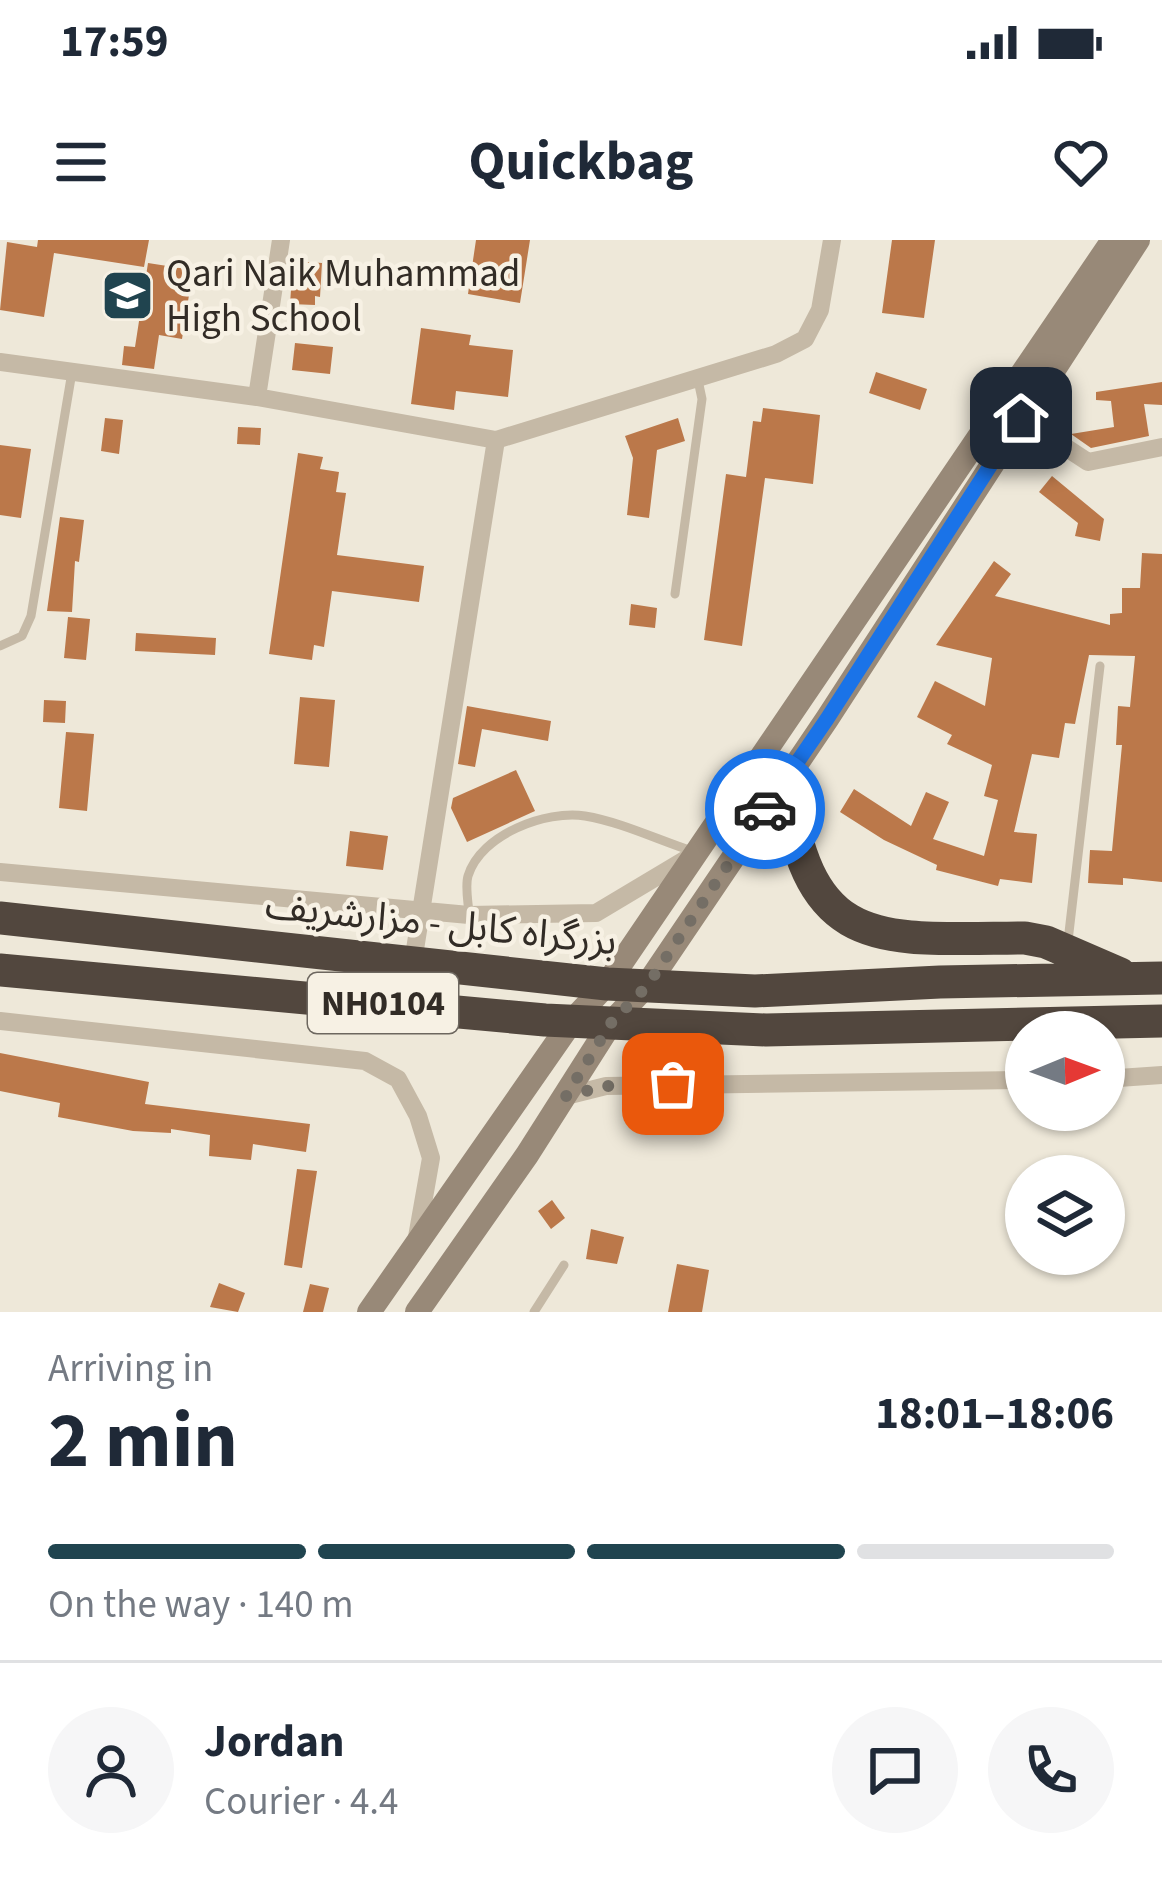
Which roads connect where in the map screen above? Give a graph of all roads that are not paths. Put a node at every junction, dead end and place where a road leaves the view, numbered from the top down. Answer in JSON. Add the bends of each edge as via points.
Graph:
{"nodes":[{"id":1,"x":281,"y":240,"type":"edge"},
{"id":2,"x":832,"y":240,"type":"edge"},
{"id":3,"x":1113,"y":240,"type":"edge"},
{"id":4,"x":1138,"y":240,"type":"edge"},
{"id":5,"x":0,"y":362,"type":"edge"},
{"id":6,"x":72,"y":372,"type":"junction"},
{"id":7,"x":697,"y":378,"type":"junction"},
{"id":8,"x":257,"y":397,"type":"junction"},
{"id":9,"x":1021,"y":418,"type":"junction"},
{"id":10,"x":496,"y":440,"type":"junction"},
{"id":11,"x":1162,"y":447,"type":"edge"},
{"id":12,"x":675,"y":594,"type":"dead end"},
{"id":13,"x":0,"y":646,"type":"edge"},
{"id":14,"x":1100,"y":666,"type":"dead end"},
{"id":15,"x":785,"y":778,"type":"junction"},
{"id":16,"x":697,"y":853,"type":"junction"},
{"id":17,"x":0,"y":872,"type":"edge"},
{"id":18,"x":421,"y":911,"type":"junction"},
{"id":19,"x":469,"y":915,"type":"junction"},
{"id":20,"x":0,"y":918,"type":"edge"},
{"id":21,"x":1067,"y":951,"type":"junction"},
{"id":22,"x":413,"y":962,"type":"junction"},
{"id":23,"x":0,"y":970,"type":"edge"},
{"id":24,"x":1147,"y":978,"type":"edge"},
{"id":25,"x":607,"y":985,"type":"junction"},
{"id":26,"x":647,"y":986,"type":"junction"},
{"id":27,"x":572,"y":1021,"type":"junction"},
{"id":28,"x":1162,"y":1021,"type":"edge"},
{"id":29,"x":0,"y":1022,"type":"edge"},
{"id":30,"x":611,"y":1023,"type":"junction"},
{"id":31,"x":1162,"y":1076,"type":"edge"},
{"id":32,"x":1125,"y":1078,"type":"edge"},
{"id":33,"x":1005,"y":1080,"type":"edge"},
{"id":34,"x":566,"y":1096,"type":"junction"},
{"id":35,"x":415,"y":1250,"type":"junction"},
{"id":36,"x":563,"y":1265,"type":"dead end"},
{"id":37,"x":369,"y":1312,"type":"edge"},
{"id":38,"x":418,"y":1312,"type":"edge"},
{"id":39,"x":534,"y":1312,"type":"edge"}],
"edges":[{"from":1,"to":8,"type":"street"},
{"from":2,"to":7,"type":"street","via":[[820,310],[805,339]]},
{"from":3,"to":16,"type":"main road"},
{"from":4,"to":9,"type":"main road"},
{"from":5,"to":6,"type":"street"},
{"from":6,"to":8,"type":"street"},
{"from":6,"to":13,"type":"lane","via":[[32,616],[22,636]]},
{"from":7,"to":10,"type":"street"},
{"from":7,"to":12,"type":"lane","via":[[703,399]]},
{"from":8,"to":10,"type":"street"},
{"from":9,"to":11,"type":"street","via":[[1088,462]]},
{"from":9,"to":15,"type":"main road"},
{"from":10,"to":18,"type":"street"},
{"from":14,"to":21,"type":"lane"},
{"from":15,"to":21,"type":"highway","via":[[806,873],[828,904],[863,928],[898,939],[1025,938]]},
{"from":15,"to":26,"type":"main road"},
{"from":16,"to":19,"type":"street","via":[[596,913]]},
{"from":16,"to":19,"type":"lane","via":[[584,816],[533,823],[478,857],[467,878]]},
{"from":16,"to":25,"type":"main road"},
{"from":17,"to":18,"type":"street"},
{"from":18,"to":19,"type":"street"},
{"from":18,"to":22,"type":"street"},
{"from":20,"to":22,"type":"highway","name":"بزرگراه کابل - مزارشریف","number":"NH0104"},
{"from":21,"to":24,"type":"highway"},
{"from":22,"to":25,"type":"highway","name":"بزرگراه کابل - مزارشریف","number":"NH0104"},
{"from":23,"to":27,"type":"highway","name":"بزرگراه کابل - مزارشریف","number":"NH0104"},
{"from":24,"to":26,"type":"highway","name":"بزرگراه کابل - مزارشریف","number":"NH0104","via":[[754,991]]},
{"from":25,"to":26,"type":"highway","name":"بزرگراه کابل - مزارشریف","number":"NH0104"},
{"from":25,"to":27,"type":"main road"},
{"from":26,"to":30,"type":"main road"},
{"from":27,"to":30,"type":"highway","name":"بزرگراه کابل - مزارشریف","number":"NH0104"},
{"from":27,"to":35,"type":"main road"},
{"from":28,"to":30,"type":"highway","name":"بزرگراه کابل - مزارشریف","number":"NH0104","via":[[766,1030]]},
{"from":29,"to":35,"type":"street","via":[[364,1061],[398,1079],[431,1158]]},
{"from":30,"to":34,"type":"main road"},
{"from":31,"to":32,"type":"street"},
{"from":33,"to":34,"type":"street","via":[[620,1085]]},
{"from":34,"to":38,"type":"main road"},
{"from":35,"to":37,"type":"main road"},
{"from":36,"to":39,"type":"lane"}]}
